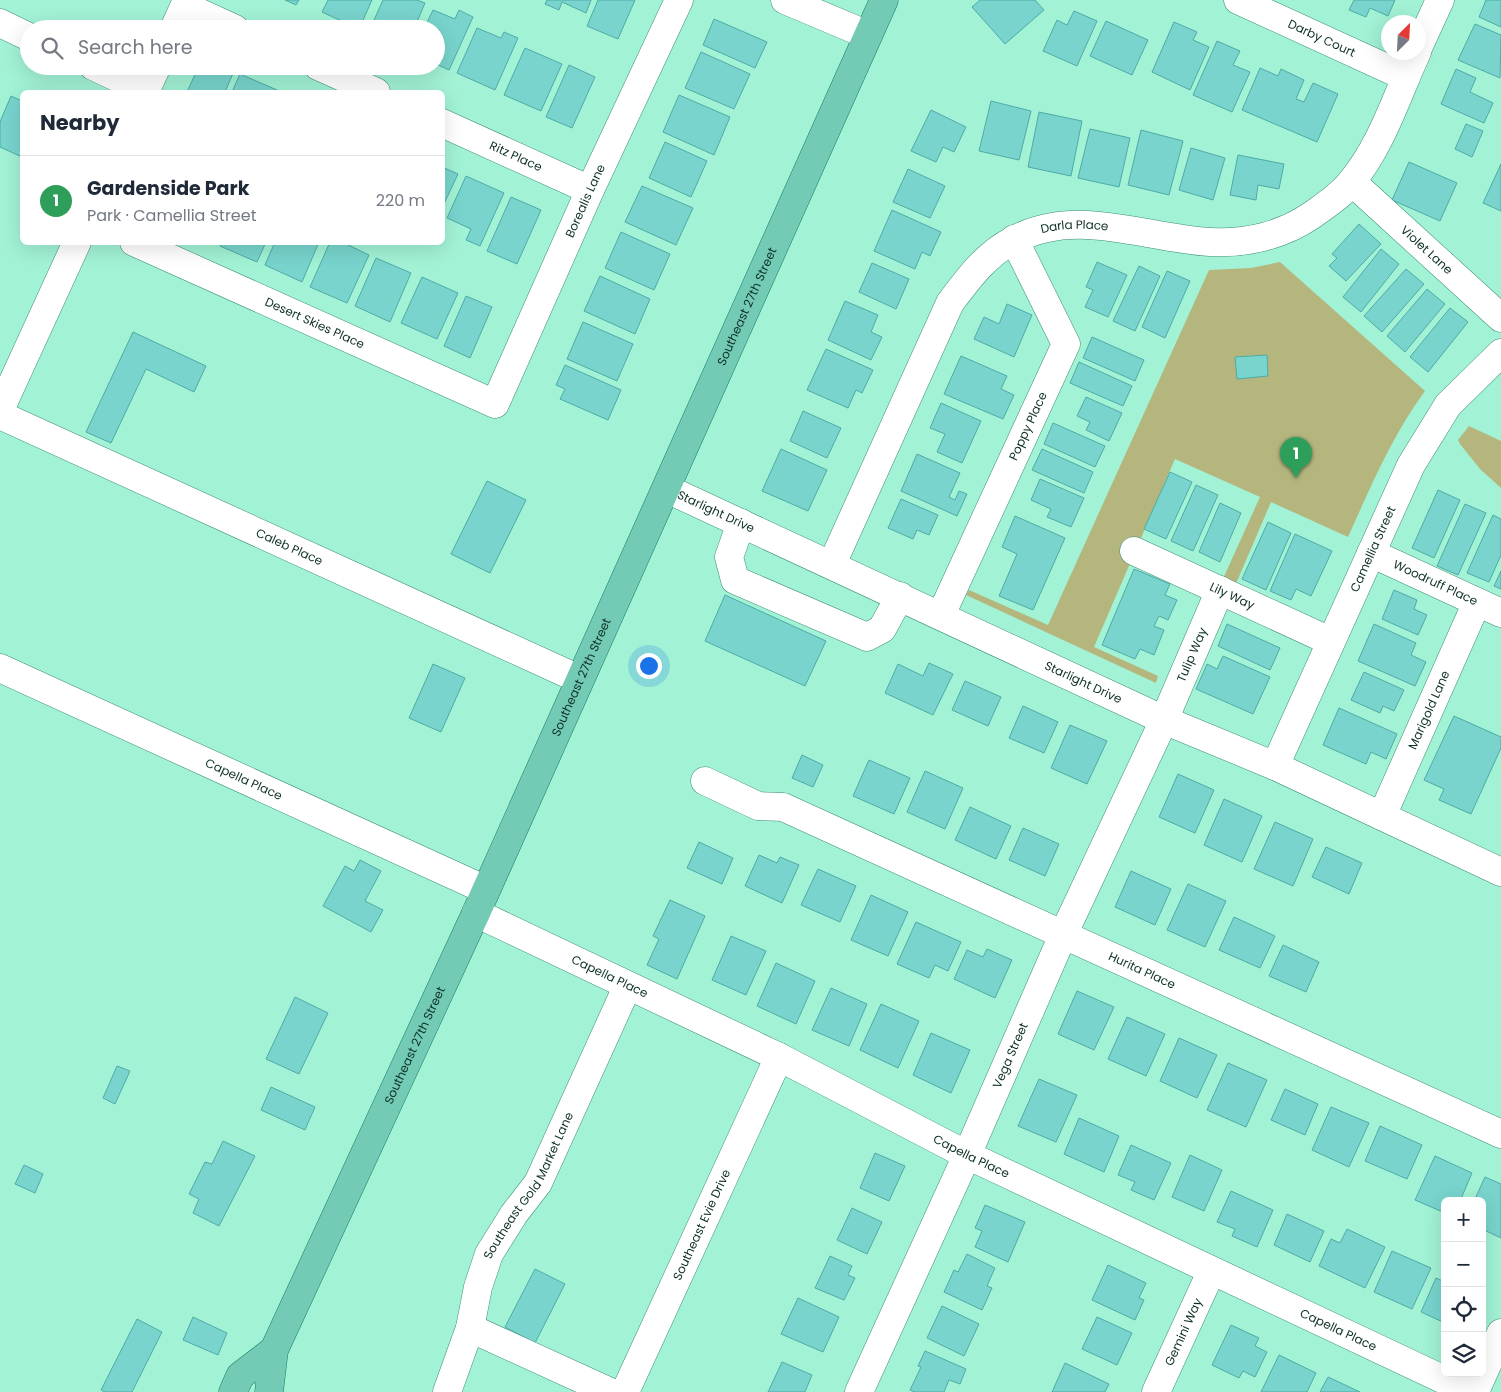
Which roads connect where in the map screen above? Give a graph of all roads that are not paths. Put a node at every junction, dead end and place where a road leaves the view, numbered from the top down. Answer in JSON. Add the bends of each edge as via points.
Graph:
{"nodes":[{"id":1,"x":679,"y":0,"type":"edge"},
{"id":2,"x":786,"y":0,"type":"edge"},
{"id":3,"x":884,"y":0,"type":"edge"},
{"id":4,"x":1238,"y":0,"type":"edge"},
{"id":5,"x":1440,"y":0,"type":"edge"},
{"id":6,"x":182,"y":12,"type":"edge"},
{"id":7,"x":207,"y":20,"type":"edge"},
{"id":8,"x":0,"y":23,"type":"edge"},
{"id":9,"x":1426,"y":31,"type":"edge"},
{"id":10,"x":20,"y":33,"type":"edge"},
{"id":11,"x":868,"y":35,"type":"junction"},
{"id":12,"x":1411,"y":65,"type":"edge"},
{"id":13,"x":111,"y":75,"type":"edge"},
{"id":14,"x":153,"y":75,"type":"edge"},
{"id":15,"x":338,"y":75,"type":"edge"},
{"id":16,"x":142,"y":90,"type":"edge"},
{"id":17,"x":147,"y":90,"type":"edge"},
{"id":18,"x":372,"y":90,"type":"edge"},
{"id":19,"x":445,"y":124,"type":"edge"},
{"id":20,"x":1352,"y":182,"type":"junction"},
{"id":21,"x":590,"y":190,"type":"junction"},
{"id":22,"x":1014,"y":239,"type":"junction"},
{"id":23,"x":76,"y":245,"type":"edge"},
{"id":24,"x":141,"y":245,"type":"edge"},
{"id":25,"x":1501,"y":318,"type":"edge"},
{"id":26,"x":1501,"y":353,"type":"edge"},
{"id":27,"x":495,"y":404,"type":"joint"},
{"id":28,"x":0,"y":410,"type":"edge"},
{"id":29,"x":0,"y":415,"type":"edge"},
{"id":30,"x":667,"y":489,"type":"junction"},
{"id":31,"x":741,"y":523,"type":"junction"},
{"id":32,"x":1134,"y":550,"type":"dead end"},
{"id":33,"x":1370,"y":552,"type":"junction"},
{"id":34,"x":832,"y":564,"type":"junction"},
{"id":35,"x":1220,"y":590,"type":"junction"},
{"id":36,"x":900,"y":596,"type":"junction"},
{"id":37,"x":1489,"y":608,"type":"edge"},
{"id":38,"x":941,"y":615,"type":"junction"},
{"id":39,"x":1330,"y":641,"type":"junction"},
{"id":40,"x":0,"y":668,"type":"edge"},
{"id":41,"x":579,"y":679,"type":"junction"},
{"id":42,"x":1164,"y":720,"type":"junction"},
{"id":43,"x":1275,"y":766,"type":"junction"},
{"id":44,"x":705,"y":781,"type":"dead end"},
{"id":45,"x":1382,"y":816,"type":"junction"},
{"id":46,"x":1501,"y":872,"type":"edge"},
{"id":47,"x":481,"y":901,"type":"junction"},
{"id":48,"x":1063,"y":935,"type":"junction"},
{"id":49,"x":627,"y":986,"type":"junction"},
{"id":50,"x":779,"y":1057,"type":"junction"},
{"id":51,"x":1501,"y":1134,"type":"edge"},
{"id":52,"x":967,"y":1155,"type":"junction"},
{"id":53,"x":1211,"y":1272,"type":"junction"},
{"id":54,"x":470,"y":1328,"type":"junction"},
{"id":55,"x":1501,"y":1333,"type":"edge"},
{"id":56,"x":274,"y":1350,"type":"junction"},
{"id":57,"x":233,"y":1392,"type":"edge"},
{"id":58,"x":269,"y":1392,"type":"edge"},
{"id":59,"x":448,"y":1392,"type":"edge"},
{"id":60,"x":610,"y":1392,"type":"edge"},
{"id":61,"x":625,"y":1392,"type":"edge"},
{"id":62,"x":859,"y":1392,"type":"edge"},
{"id":63,"x":1156,"y":1392,"type":"edge"},
{"id":64,"x":1470,"y":1392,"type":"edge"},
{"id":65,"x":1475,"y":1392,"type":"edge"}],
"edges":[{"from":1,"to":21,"type":"street","name":"Borealis Lane"},
{"from":2,"to":11,"type":"street"},
{"from":3,"to":11,"type":"main road","name":"Southeast 27th Street"},
{"from":4,"to":12,"type":"street","name":"Darby Court"},
{"from":5,"to":9,"type":"street"},
{"from":6,"to":7,"type":"street"},
{"from":8,"to":10,"type":"street"},
{"from":11,"to":30,"type":"main road","name":"Southeast 27th Street"},
{"from":12,"to":20,"type":"street","name":"Darla Place","via":[[1375,145]]},
{"from":13,"to":16,"type":"street"},
{"from":14,"to":17,"type":"street"},
{"from":15,"to":18,"type":"street"},
{"from":19,"to":21,"type":"street","name":"Ritz Place"},
{"from":20,"to":22,"type":"street","name":"Darla Place","via":[[1327,205],[1297,225],[1276,234],[1242,241],[1211,242],[1106,226],[1044,229]]},
{"from":20,"to":25,"type":"street","name":"Violet Lane"},
{"from":21,"to":27,"type":"street","name":"Borealis Lane"},
{"from":22,"to":34,"type":"street","name":"Darla Place","via":[[989,257],[950,303]]},
{"from":22,"to":38,"type":"street","name":"Poppy Place","via":[[1066,344]]},
{"from":23,"to":28,"type":"street"},
{"from":24,"to":27,"type":"street","name":"Desert Skies Place"},
{"from":26,"to":33,"type":"street","name":"Camellia Street","via":[[1448,406],[1432,429],[1411,465]]},
{"from":29,"to":41,"type":"street","name":"Caleb Place"},
{"from":30,"to":31,"type":"street","name":"Starlight Drive"},
{"from":30,"to":41,"type":"main road","name":"Southeast 27th Street"},
{"from":31,"to":34,"type":"street","name":"Starlight Drive"},
{"from":31,"to":36,"type":"street","via":[[729,557],[736,580],[867,637],[882,629]]},
{"from":32,"to":35,"type":"street","name":"Lily Way"},
{"from":33,"to":37,"type":"street","name":"Woodruff Place"},
{"from":33,"to":39,"type":"street","name":"Camellia Street"},
{"from":34,"to":36,"type":"street","name":"Starlight Drive"},
{"from":35,"to":39,"type":"street","name":"Lily Way"},
{"from":35,"to":42,"type":"street","name":"Tulip Way"},
{"from":36,"to":38,"type":"street","name":"Starlight Drive"},
{"from":37,"to":45,"type":"street","name":"Marigold Lane"},
{"from":38,"to":42,"type":"street","name":"Starlight Drive"},
{"from":39,"to":43,"type":"street","name":"Camellia Street"},
{"from":40,"to":47,"type":"street","name":"Capella Place"},
{"from":41,"to":47,"type":"main road","name":"Southeast 27th Street"},
{"from":42,"to":43,"type":"street","name":"Starlight Drive"},
{"from":42,"to":48,"type":"street","name":"Vega Street"},
{"from":43,"to":45,"type":"street","name":"Starlight Drive"},
{"from":44,"to":48,"type":"street","name":"Hurita Place","via":[[758,806],[783,807]]},
{"from":45,"to":46,"type":"street","name":"Starlight Drive"},
{"from":47,"to":49,"type":"street","name":"Capella Place"},
{"from":47,"to":56,"type":"main road","name":"Southeast 27th Street"},
{"from":48,"to":51,"type":"street","name":"Hurita Place"},
{"from":48,"to":52,"type":"street","name":"Vega Street"},
{"from":49,"to":50,"type":"street","name":"Capella Place"},
{"from":49,"to":54,"type":"street","name":"Southeast Gold Market Lane","via":[[538,1183],[489,1254]]},
{"from":50,"to":52,"type":"street","name":"Capella Place"},
{"from":50,"to":61,"type":"street","name":"Southeast Evie Drive"},
{"from":52,"to":53,"type":"street","name":"Capella Place"},
{"from":52,"to":62,"type":"street","name":"Vega Street"},
{"from":53,"to":63,"type":"street","name":"Gemini Way"},
{"from":53,"to":64,"type":"street","name":"Capella Place"},
{"from":54,"to":59,"type":"street","name":"Southeast Gold Market Lane"},
{"from":54,"to":60,"type":"street"},
{"from":55,"to":65,"type":"street"},
{"from":56,"to":57,"type":"main road","name":"Southeast 27th Street","via":[[240,1376]]},
{"from":56,"to":58,"type":"main road","name":"Southeast 27th Street"}]}
